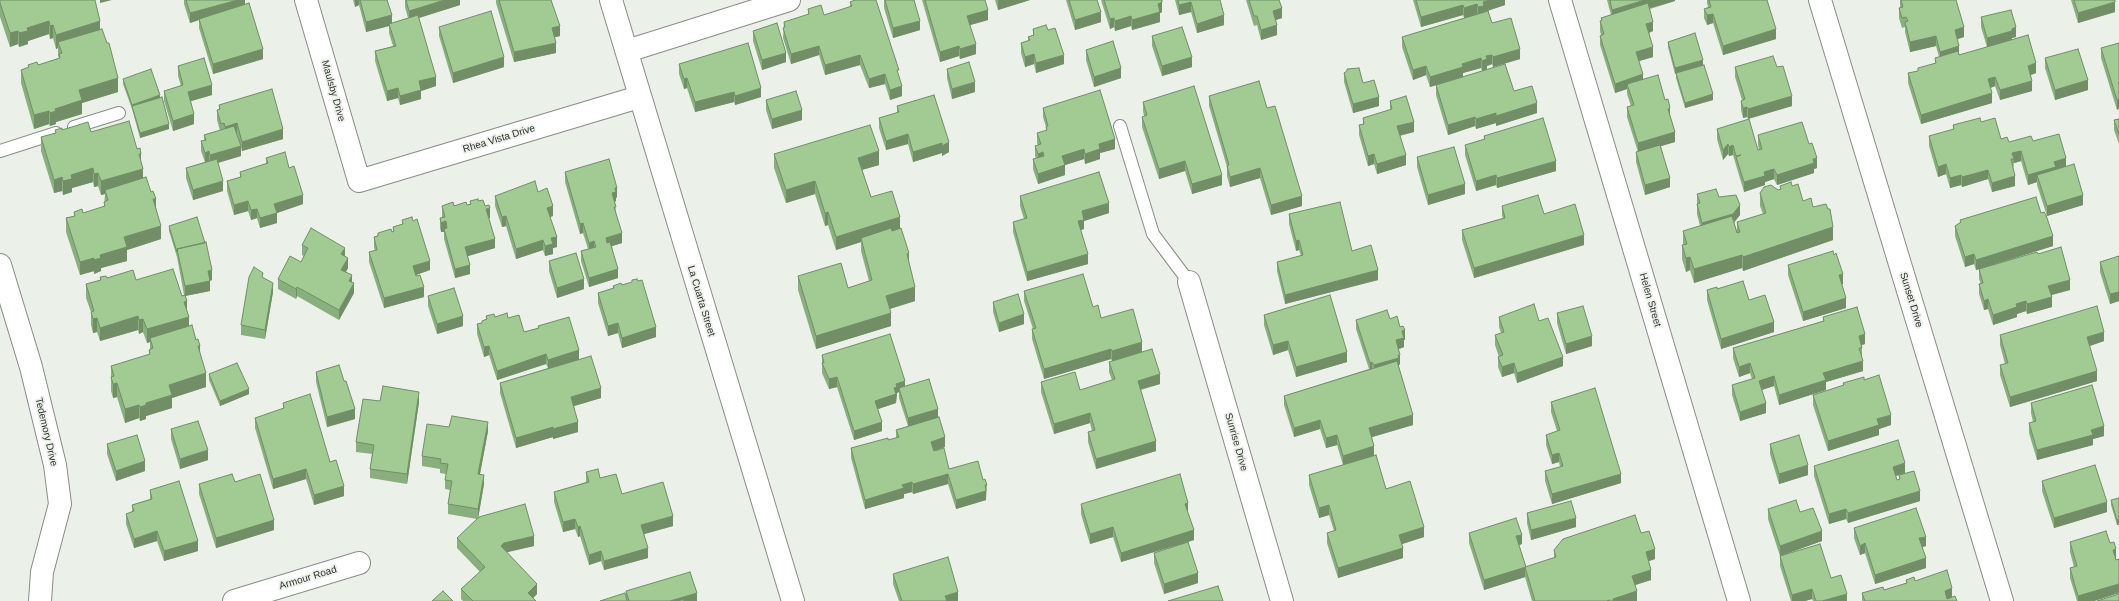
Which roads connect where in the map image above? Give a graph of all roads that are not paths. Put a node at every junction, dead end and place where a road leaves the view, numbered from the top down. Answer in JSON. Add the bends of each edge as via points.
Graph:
{"nodes":[{"id":1,"x":306,"y":0,"type":"edge"},
{"id":2,"x":612,"y":0,"type":"edge"},
{"id":3,"x":789,"y":0,"type":"edge"},
{"id":4,"x":1560,"y":0,"type":"edge"},
{"id":5,"x":1820,"y":0,"type":"edge"},
{"id":6,"x":627,"y":51,"type":"junction"},
{"id":7,"x":640,"y":97,"type":"junction"},
{"id":8,"x":119,"y":113,"type":"dead end"},
{"id":9,"x":1120,"y":126,"type":"dead end"},
{"id":10,"x":0,"y":151,"type":"edge"},
{"id":11,"x":359,"y":181,"type":"joint"},
{"id":12,"x":0,"y":265,"type":"edge"},
{"id":13,"x":1189,"y":282,"type":"joint"},
{"id":14,"x":358,"y":563,"type":"dead end"},
{"id":15,"x":40,"y":601,"type":"edge"},
{"id":16,"x":234,"y":601,"type":"edge"},
{"id":17,"x":793,"y":601,"type":"edge"},
{"id":18,"x":1282,"y":601,"type":"edge"},
{"id":19,"x":1739,"y":601,"type":"edge"},
{"id":20,"x":2002,"y":601,"type":"edge"}],
"edges":[{"from":1,"to":11,"type":"street","name":"Maulsby Drive"},
{"from":2,"to":6,"type":"street","name":"La Cuarta Street"},
{"from":3,"to":6,"type":"street"},
{"from":4,"to":19,"type":"street","name":"Helen Street"},
{"from":5,"to":20,"type":"street","name":"Sunset Drive"},
{"from":6,"to":7,"type":"street","name":"La Cuarta Street"},
{"from":7,"to":11,"type":"street","name":"Rhea Vista Drive"},
{"from":7,"to":17,"type":"street","name":"La Cuarta Street"},
{"from":8,"to":10,"type":"lane"},
{"from":9,"to":13,"type":"lane","via":[[1153,234]]},
{"from":12,"to":15,"type":"street","name":"Tedemory Drive","via":[[31,367],[55,465],[60,504],[42,572]]},
{"from":13,"to":18,"type":"street","name":"Sunrise Drive"},
{"from":14,"to":16,"type":"street","name":"Armour Road"}]}
